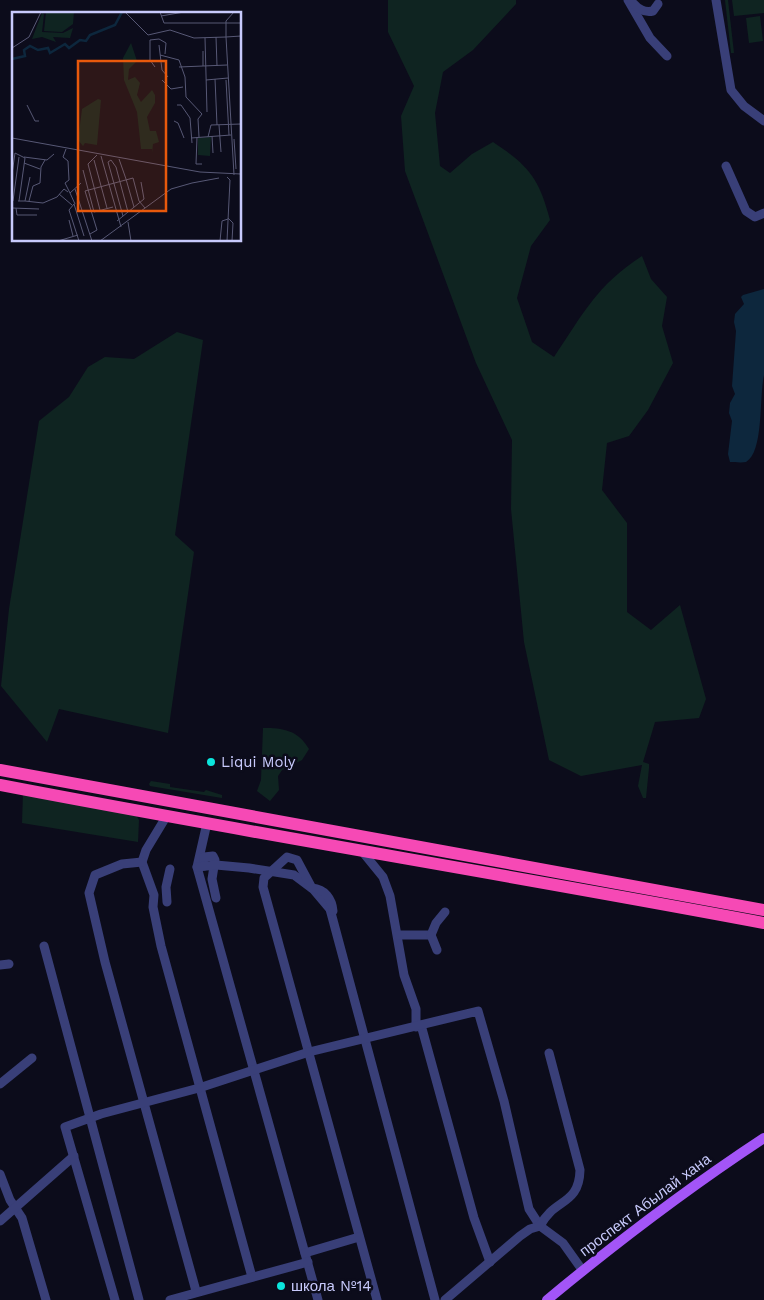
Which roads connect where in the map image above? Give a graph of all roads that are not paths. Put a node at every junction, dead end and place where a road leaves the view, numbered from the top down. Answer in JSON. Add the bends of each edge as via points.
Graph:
{"nodes":[{"id":1,"x":629,"y":0,"type":"edge"},
{"id":2,"x":716,"y":0,"type":"edge"},
{"id":3,"x":658,"y":4,"type":"dead end"},
{"id":4,"x":667,"y":56,"type":"dead end"},
{"id":5,"x":764,"y":121,"type":"edge"},
{"id":6,"x":726,"y":166,"type":"dead end"},
{"id":7,"x":764,"y":213,"type":"edge"},
{"id":8,"x":0,"y":770,"type":"edge"},
{"id":9,"x":0,"y":785,"type":"edge"},
{"id":10,"x":166,"y":817,"type":"junction"},
{"id":11,"x":206,"y":823,"type":"junction"},
{"id":12,"x":361,"y":850,"type":"junction"},
{"id":13,"x":142,"y":862,"type":"junction"},
{"id":14,"x":205,"y":866,"type":"junction"},
{"id":15,"x":170,"y":869,"type":"dead end"},
{"id":16,"x":270,"y":871,"type":"junction"},
{"id":17,"x":166,"y":887,"type":"junction"},
{"id":18,"x":312,"y":888,"type":"junction"},
{"id":19,"x":216,"y":898,"type":"dead end"},
{"id":20,"x":167,"y":902,"type":"dead end"},
{"id":21,"x":153,"y":907,"type":"junction"},
{"id":22,"x":764,"y":910,"type":"edge"},
{"id":23,"x":445,"y":912,"type":"dead end"},
{"id":24,"x":764,"y":923,"type":"edge"},
{"id":25,"x":398,"y":935,"type":"junction"},
{"id":26,"x":431,"y":935,"type":"junction"},
{"id":27,"x":44,"y":946,"type":"dead end"},
{"id":28,"x":437,"y":950,"type":"dead end"},
{"id":29,"x":418,"y":1026,"type":"junction"},
{"id":30,"x":366,"y":1038,"type":"junction"},
{"id":31,"x":308,"y":1052,"type":"junction"},
{"id":32,"x":549,"y":1052,"type":"dead end"},
{"id":33,"x":32,"y":1058,"type":"dead end"},
{"id":34,"x":255,"y":1071,"type":"junction"},
{"id":35,"x":0,"y":1084,"type":"edge"},
{"id":36,"x":199,"y":1088,"type":"junction"},
{"id":37,"x":144,"y":1103,"type":"junction"},
{"id":38,"x":89,"y":1118,"type":"junction"},
{"id":39,"x":764,"y":1138,"type":"edge"},
{"id":40,"x":74,"y":1156,"type":"junction"},
{"id":41,"x":0,"y":1174,"type":"edge"},
{"id":42,"x":16,"y":1209,"type":"junction"},
{"id":43,"x":0,"y":1221,"type":"edge"},
{"id":44,"x":540,"y":1226,"type":"junction"},
{"id":45,"x":359,"y":1237,"type":"junction"},
{"id":46,"x":306,"y":1258,"type":"junction"},
{"id":47,"x":490,"y":1262,"type":"junction"},
{"id":48,"x":583,"y":1271,"type":"junction"},
{"id":49,"x":252,"y":1277,"type":"junction"},
{"id":50,"x":196,"y":1291,"type":"junction"},
{"id":51,"x":46,"y":1300,"type":"edge"},
{"id":52,"x":116,"y":1300,"type":"edge"},
{"id":53,"x":139,"y":1300,"type":"edge"},
{"id":54,"x":170,"y":1300,"type":"edge"},
{"id":55,"x":318,"y":1300,"type":"edge"},
{"id":56,"x":377,"y":1300,"type":"edge"},
{"id":57,"x":435,"y":1300,"type":"edge"},
{"id":58,"x":445,"y":1300,"type":"edge"},
{"id":59,"x":547,"y":1300,"type":"edge"}],
"edges":[{"from":1,"to":3,"type":"street","via":[[644,12],[653,11]]},
{"from":1,"to":4,"type":"street","via":[[653,42]]},
{"from":2,"to":5,"type":"street","via":[[732,90],[744,106]]},
{"from":6,"to":7,"type":"street","via":[[746,211],[755,217]]},
{"from":8,"to":22,"type":"highway"},
{"from":9,"to":10,"type":"highway"},
{"from":10,"to":11,"type":"highway"},
{"from":10,"to":13,"type":"street"},
{"from":11,"to":12,"type":"highway"},
{"from":11,"to":14,"type":"street"},
{"from":12,"to":24,"type":"highway"},
{"from":12,"to":25,"type":"street","via":[[383,877]]},
{"from":13,"to":21,"type":"street","via":[[154,895]]},
{"from":13,"to":37,"type":"street","via":[[95,875],[89,893]]},
{"from":14,"to":16,"type":"street"},
{"from":14,"to":19,"type":"street"},
{"from":14,"to":34,"type":"street"},
{"from":15,"to":17,"type":"street"},
{"from":16,"to":18,"type":"street","via":[[294,875]]},
{"from":16,"to":18,"type":"street","via":[[287,857],[293,857]]},
{"from":16,"to":31,"type":"street","via":[[264,878],[263,887]]},
{"from":17,"to":20,"type":"street"},
{"from":17,"to":21,"type":"street"},
{"from":18,"to":30,"type":"street","via":[[323,899],[332,916]]},
{"from":21,"to":36,"type":"street"},
{"from":23,"to":26,"type":"street"},
{"from":25,"to":26,"type":"street"},
{"from":25,"to":29,"type":"street","via":[[404,974]]},
{"from":26,"to":28,"type":"street"},
{"from":27,"to":38,"type":"street"},
{"from":29,"to":30,"type":"street"},
{"from":29,"to":44,"type":"street","via":[[478,1011],[504,1101],[529,1210]]},
{"from":29,"to":47,"type":"street"},
{"from":30,"to":31,"type":"street"},
{"from":30,"to":57,"type":"street"},
{"from":31,"to":34,"type":"street"},
{"from":31,"to":45,"type":"street"},
{"from":32,"to":44,"type":"street","via":[[580,1170],[580,1185],[575,1193],[548,1212]]},
{"from":33,"to":35,"type":"street"},
{"from":34,"to":36,"type":"street"},
{"from":34,"to":46,"type":"street"},
{"from":36,"to":37,"type":"street"},
{"from":36,"to":49,"type":"street"},
{"from":37,"to":38,"type":"street"},
{"from":37,"to":50,"type":"street"},
{"from":38,"to":40,"type":"street","via":[[65,1127]]},
{"from":38,"to":53,"type":"street"},
{"from":39,"to":48,"type":"main road","name":"проспект Абылай хана","via":[[706,1176]]},
{"from":40,"to":42,"type":"street"},
{"from":40,"to":52,"type":"street"},
{"from":41,"to":42,"type":"street"},
{"from":42,"to":43,"type":"street"},
{"from":42,"to":51,"type":"street","via":[[22,1218]]},
{"from":44,"to":47,"type":"street","via":[[520,1236]]},
{"from":44,"to":48,"type":"street","via":[[563,1243]]},
{"from":45,"to":46,"type":"street"},
{"from":45,"to":56,"type":"street"},
{"from":46,"to":49,"type":"street"},
{"from":46,"to":55,"type":"street"},
{"from":47,"to":58,"type":"street"},
{"from":48,"to":59,"type":"main road","name":"проспект Абылай хана"},
{"from":49,"to":50,"type":"street"},
{"from":50,"to":54,"type":"street"}]}
